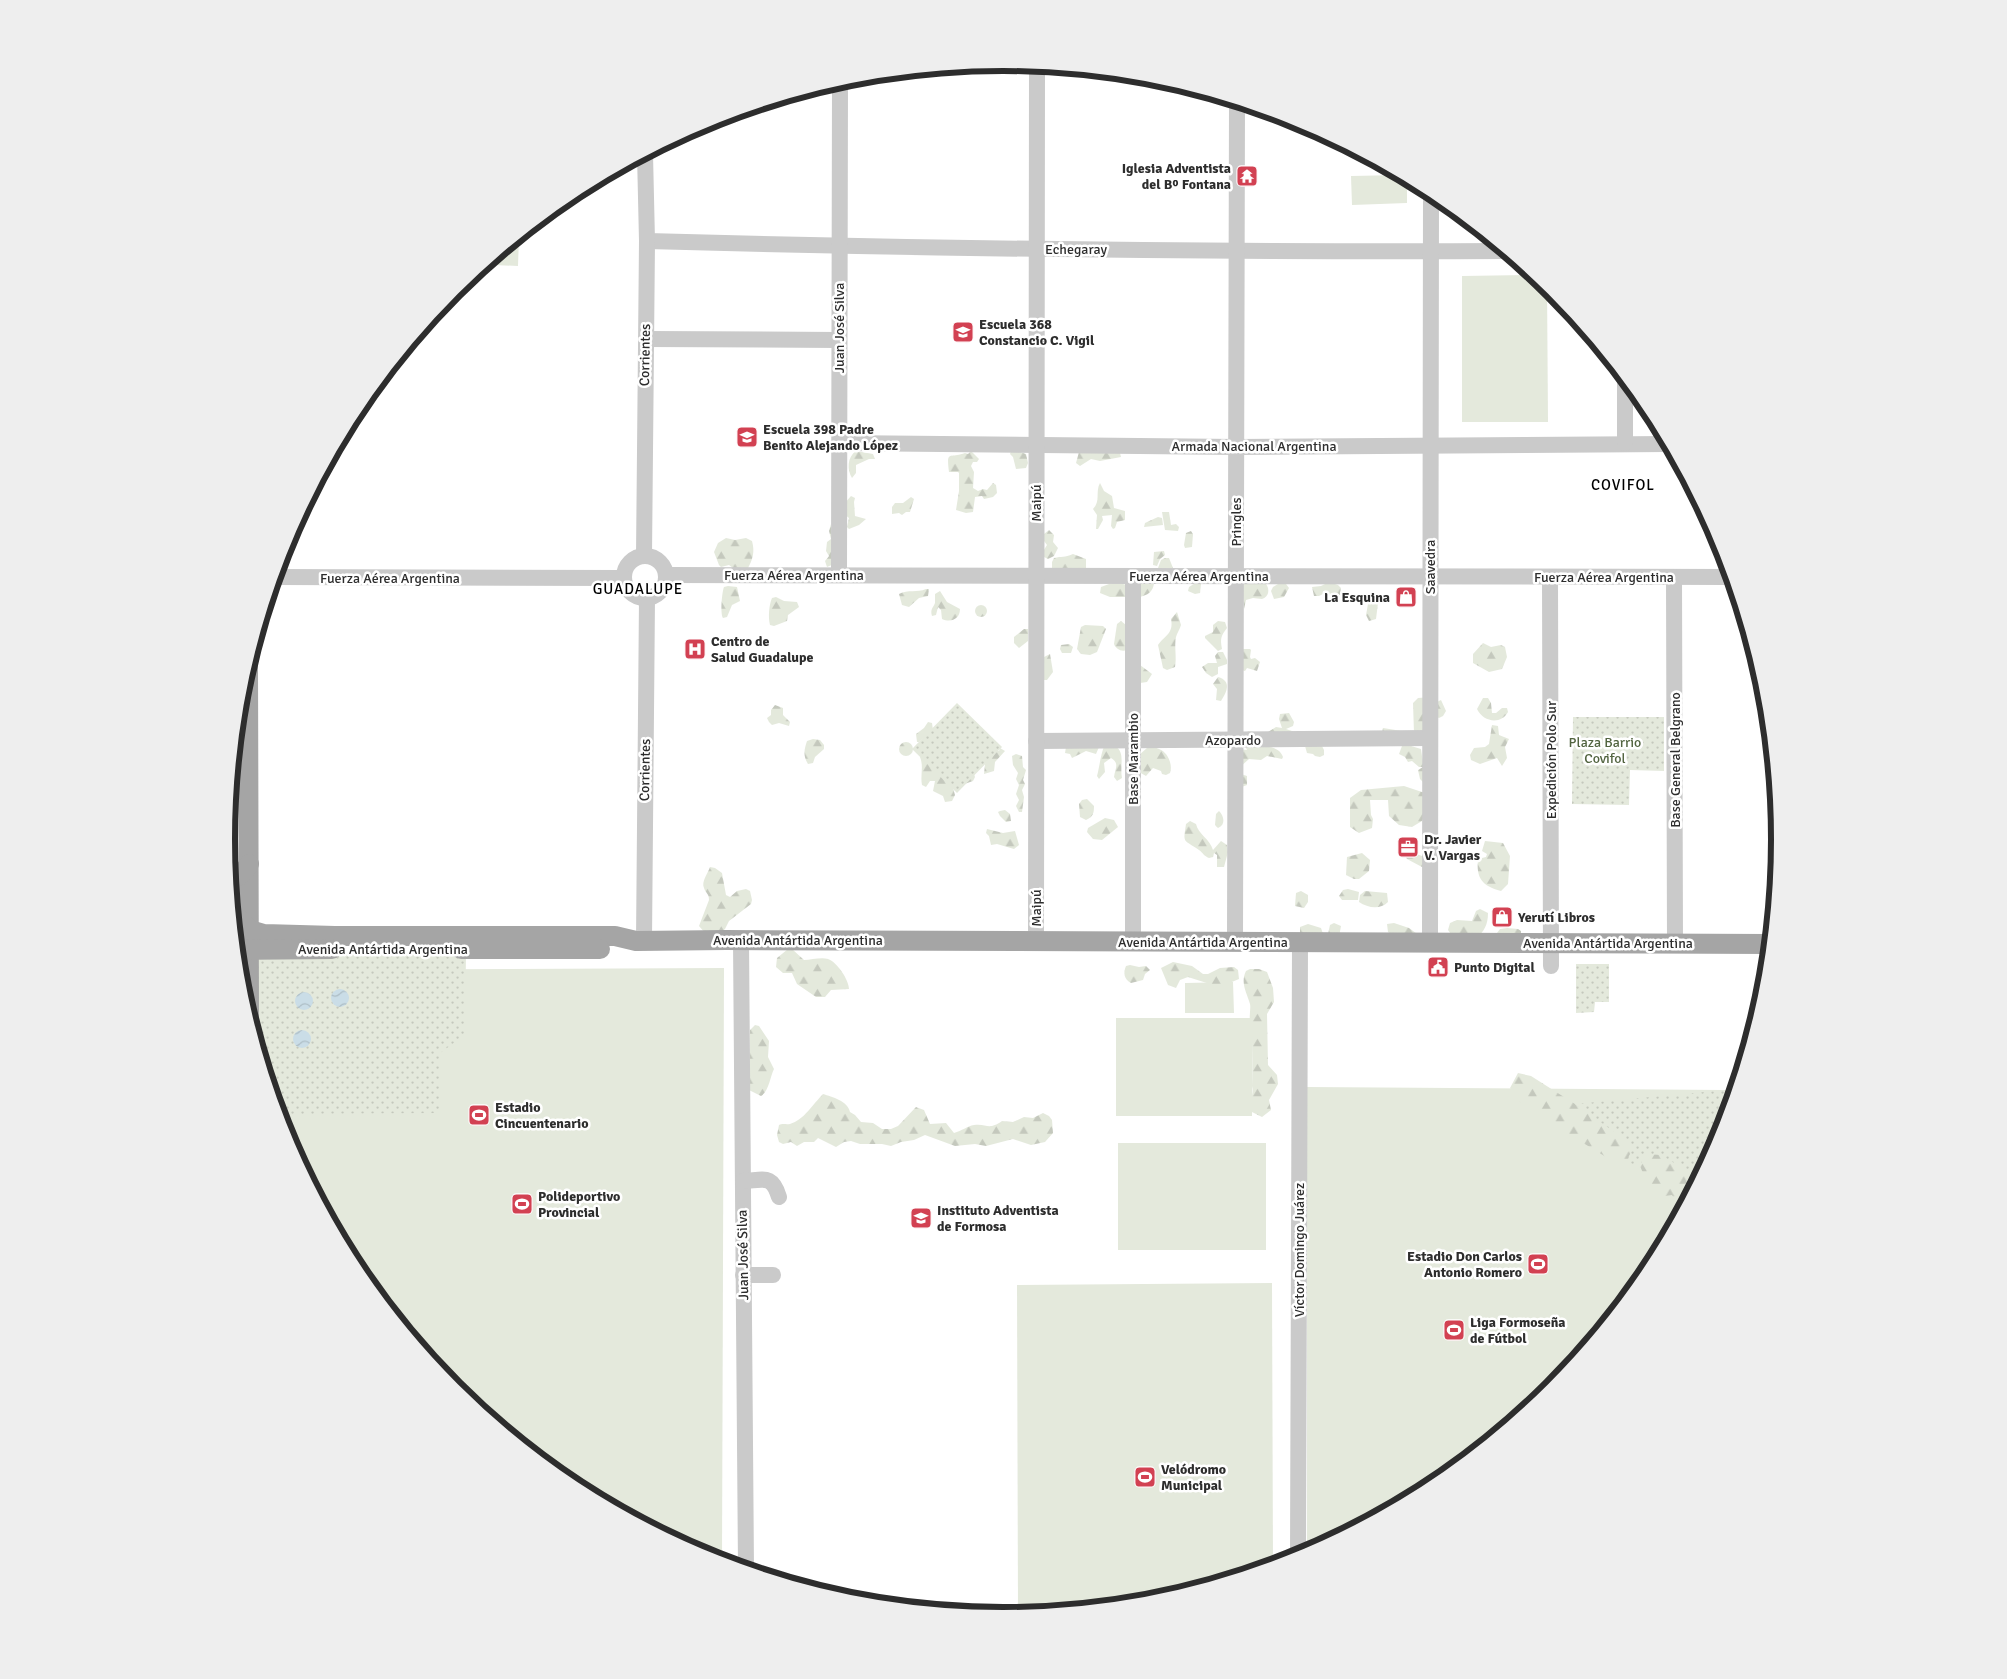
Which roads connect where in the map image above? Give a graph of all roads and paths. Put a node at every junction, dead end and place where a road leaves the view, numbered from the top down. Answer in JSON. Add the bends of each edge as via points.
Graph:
{"nodes":[{"id":1,"x":1037,"y":72,"type":"edge"},
{"id":2,"x":840,"y":89,"type":"edge"},
{"id":3,"x":1238,"y":108,"type":"edge"},
{"id":4,"x":645,"y":160,"type":"edge"},
{"id":5,"x":1430,"y":201,"type":"edge"},
{"id":6,"x":647,"y":241,"type":"junction"},
{"id":7,"x":839,"y":246,"type":"junction"},
{"id":8,"x":1037,"y":249,"type":"junction"},
{"id":9,"x":1237,"y":250,"type":"junction"},
{"id":10,"x":1430,"y":251,"type":"junction"},
{"id":11,"x":1497,"y":251,"type":"edge"},
{"id":12,"x":646,"y":339,"type":"junction"},
{"id":13,"x":839,"y":340,"type":"junction"},
{"id":14,"x":1625,"y":389,"type":"edge"},
{"id":15,"x":840,"y":443,"type":"junction"},
{"id":16,"x":1625,"y":443,"type":"junction"},
{"id":17,"x":1036,"y":444,"type":"junction"},
{"id":18,"x":1662,"y":444,"type":"edge"},
{"id":19,"x":1430,"y":445,"type":"junction"},
{"id":20,"x":1237,"y":447,"type":"junction"},
{"id":21,"x":644,"y":556,"type":"junction"},
{"id":22,"x":666,"y":575,"type":"junction"},
{"id":23,"x":839,"y":576,"type":"junction"},
{"id":24,"x":1036,"y":576,"type":"junction"},
{"id":25,"x":1133,"y":576,"type":"junction"},
{"id":26,"x":1236,"y":576,"type":"junction"},
{"id":27,"x":1430,"y":576,"type":"junction"},
{"id":28,"x":282,"y":577,"type":"edge"},
{"id":29,"x":1550,"y":577,"type":"junction"},
{"id":30,"x":1674,"y":577,"type":"junction"},
{"id":31,"x":1725,"y":577,"type":"edge"},
{"id":32,"x":624,"y":578,"type":"junction"},
{"id":33,"x":647,"y":598,"type":"junction"},
{"id":34,"x":248,"y":701,"type":"edge"},
{"id":35,"x":1430,"y":738,"type":"junction"},
{"id":36,"x":1133,"y":740,"type":"junction"},
{"id":37,"x":1236,"y":740,"type":"junction"},
{"id":38,"x":1036,"y":741,"type":"junction"},
{"id":39,"x":249,"y":864,"type":"junction"},
{"id":40,"x":236,"y":877,"type":"edge"},
{"id":41,"x":240,"y":920,"type":"edge"},
{"id":42,"x":250,"y":930,"type":"junction"},
{"id":43,"x":741,"y":940,"type":"junction"},
{"id":44,"x":640,"y":941,"type":"junction"},
{"id":45,"x":1036,"y":941,"type":"junction"},
{"id":46,"x":1133,"y":942,"type":"junction"},
{"id":47,"x":1235,"y":942,"type":"junction"},
{"id":48,"x":1300,"y":942,"type":"junction"},
{"id":49,"x":1430,"y":943,"type":"junction"},
{"id":50,"x":1551,"y":943,"type":"junction"},
{"id":51,"x":1675,"y":943,"type":"junction"},
{"id":52,"x":1764,"y":944,"type":"edge"},
{"id":53,"x":245,"y":954,"type":"edge"},
{"id":54,"x":1551,"y":966,"type":"dead end"},
{"id":55,"x":742,"y":1181,"type":"junction"},
{"id":56,"x":779,"y":1198,"type":"dead end"},
{"id":57,"x":743,"y":1275,"type":"junction"},
{"id":58,"x":774,"y":1275,"type":"dead end"},
{"id":59,"x":1298,"y":1549,"type":"edge"},
{"id":60,"x":746,"y":1563,"type":"edge"}],
"edges":[{"from":1,"to":8,"type":"street","name":"Maipú"},
{"from":2,"to":7,"type":"street","name":"Juan José Silva"},
{"from":3,"to":9,"type":"street","name":"Pringles"},
{"from":4,"to":6,"type":"street","name":"Corrientes"},
{"from":5,"to":10,"type":"street","name":"Saavedra"},
{"from":6,"to":7,"type":"street","name":"Echegaray"},
{"from":6,"to":12,"type":"street","name":"Corrientes"},
{"from":7,"to":8,"type":"street","name":"Echegaray"},
{"from":7,"to":13,"type":"street","name":"Juan José Silva"},
{"from":8,"to":9,"type":"street","name":"Echegaray"},
{"from":8,"to":17,"type":"street","name":"Maipú"},
{"from":9,"to":10,"type":"street","name":"Echegaray"},
{"from":9,"to":20,"type":"street","name":"Pringles"},
{"from":10,"to":11,"type":"street","name":"Echegaray"},
{"from":10,"to":19,"type":"street","name":"Saavedra"},
{"from":12,"to":13,"type":"street"},
{"from":12,"to":21,"type":"street","name":"Corrientes"},
{"from":13,"to":15,"type":"street","name":"Juan José Silva"},
{"from":14,"to":16,"type":"street"},
{"from":15,"to":17,"type":"street","name":"Armada Nacional Argentina"},
{"from":15,"to":23,"type":"street","name":"Juan José Silva"},
{"from":16,"to":18,"type":"street","name":"Armada Nacional Argentina"},
{"from":16,"to":19,"type":"street","name":"Armada Nacional Argentina"},
{"from":17,"to":20,"type":"street","name":"Armada Nacional Argentina"},
{"from":17,"to":24,"type":"street","name":"Maipú"},
{"from":19,"to":20,"type":"street","name":"Armada Nacional Argentina"},
{"from":19,"to":27,"type":"street","name":"Saavedra"},
{"from":20,"to":26,"type":"street","name":"Pringles"},
{"from":21,"to":22,"type":"street","via":[[659,561]]},
{"from":21,"to":32,"type":"street","via":[[627,567]]},
{"from":22,"to":23,"type":"street","name":"Fuerza Aérea Argentina"},
{"from":22,"to":33,"type":"street","via":[[662,591]]},
{"from":23,"to":24,"type":"street","name":"Fuerza Aérea Argentina"},
{"from":24,"to":25,"type":"street","name":"Fuerza Aérea Argentina"},
{"from":24,"to":38,"type":"street","name":"Maipú"},
{"from":25,"to":26,"type":"street","name":"Fuerza Aérea Argentina"},
{"from":25,"to":36,"type":"street","name":"Base Marambio"},
{"from":26,"to":27,"type":"street","name":"Fuerza Aérea Argentina"},
{"from":26,"to":37,"type":"street","name":"Pringles"},
{"from":27,"to":29,"type":"street","name":"Fuerza Aérea Argentina"},
{"from":27,"to":35,"type":"street","name":"Saavedra"},
{"from":28,"to":32,"type":"street","name":"Fuerza Aérea Argentina"},
{"from":29,"to":30,"type":"street","name":"Fuerza Aérea Argentina"},
{"from":29,"to":50,"type":"street","name":"Expedición Polo Sur"},
{"from":30,"to":31,"type":"street","name":"Fuerza Aérea Argentina"},
{"from":30,"to":51,"type":"street","name":"Base General Belgrano"},
{"from":32,"to":33,"type":"street","via":[[631,593]]},
{"from":33,"to":44,"type":"street","name":"Corrientes"},
{"from":34,"to":39,"type":"main road"},
{"from":35,"to":37,"type":"street","name":"Azopardo"},
{"from":35,"to":49,"type":"street","name":"Saavedra"},
{"from":36,"to":37,"type":"street","name":"Azopardo"},
{"from":36,"to":38,"type":"street","name":"Azopardo"},
{"from":36,"to":46,"type":"street","name":"Base Marambio"},
{"from":37,"to":47,"type":"street","name":"Pringles"},
{"from":38,"to":45,"type":"street","name":"Maipú"},
{"from":39,"to":40,"type":"main road"},
{"from":39,"to":42,"type":"main road"},
{"from":41,"to":42,"type":"main road"},
{"from":42,"to":44,"type":"main road","name":"Avenida Antártida Argentina","via":[[264,934],[334,936],[615,936]]},
{"from":42,"to":53,"type":"main road"},
{"from":43,"to":44,"type":"main road","name":"Avenida Antártida Argentina"},
{"from":43,"to":45,"type":"main road","name":"Avenida Antártida Argentina"},
{"from":43,"to":55,"type":"street","name":"Juan José Silva"},
{"from":44,"to":53,"type":"main road","name":"Avenida Antártida Argentina","via":[[615,949],[388,948]]},
{"from":45,"to":46,"type":"main road","name":"Avenida Antártida Argentina"},
{"from":46,"to":47,"type":"main road","name":"Avenida Antártida Argentina"},
{"from":47,"to":48,"type":"main road","name":"Avenida Antártida Argentina"},
{"from":48,"to":49,"type":"main road","name":"Avenida Antártida Argentina"},
{"from":48,"to":59,"type":"street","name":"Víctor Domingo Juárez"},
{"from":49,"to":50,"type":"main road","name":"Avenida Antártida Argentina"},
{"from":50,"to":51,"type":"main road","name":"Avenida Antártida Argentina"},
{"from":50,"to":54,"type":"street","name":"Expedición Polo Sur"},
{"from":51,"to":52,"type":"main road","name":"Avenida Antártida Argentina"},
{"from":55,"to":56,"type":"street","via":[[768,1180],[775,1185]]},
{"from":55,"to":57,"type":"street","name":"Juan José Silva"},
{"from":57,"to":58,"type":"street"},
{"from":57,"to":60,"type":"street","name":"Juan José Silva"}]}
